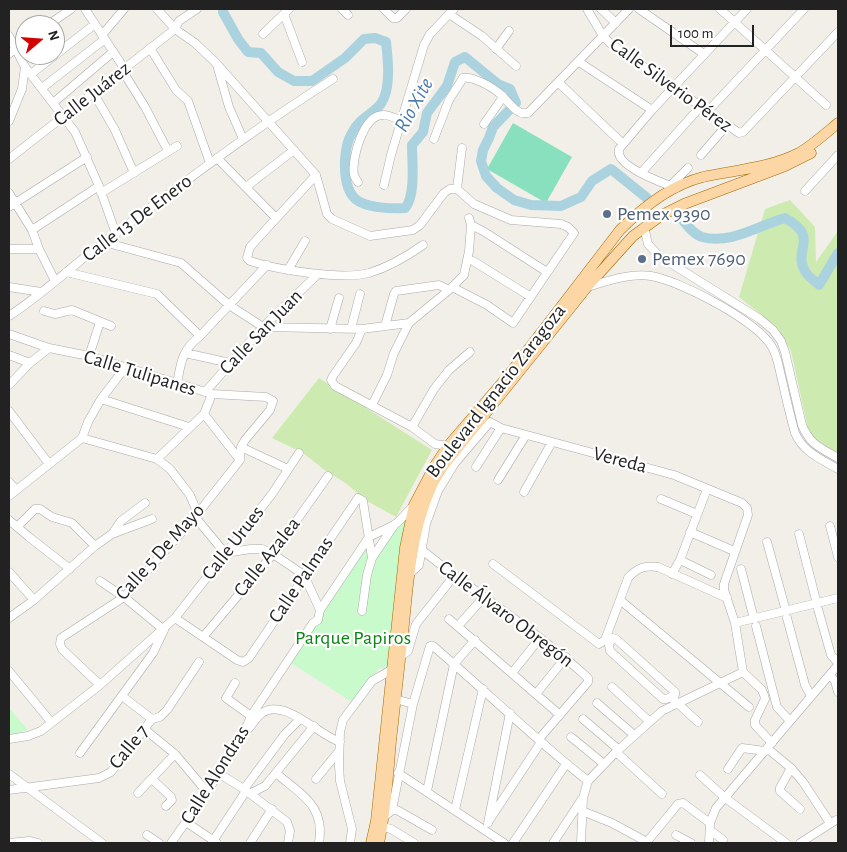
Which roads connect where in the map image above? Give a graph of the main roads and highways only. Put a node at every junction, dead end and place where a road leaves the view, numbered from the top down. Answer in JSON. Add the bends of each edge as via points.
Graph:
{"nodes":[{"id":1,"x":838,"y":122,"type":"edge"},
{"id":2,"x":838,"y":131,"type":"edge"},
{"id":3,"x":732,"y":171,"type":"junction"},
{"id":4,"x":737,"y":184,"type":"junction"},
{"id":5,"x":371,"y":843,"type":"edge"},
{"id":6,"x":379,"y":843,"type":"edge"}],
"edges":[{"from":1,"to":3,"type":"main road","name":"Boulevard Ignacio Zaragoza","via":[[798,153],[768,164]]},
{"from":2,"to":4,"type":"main road","name":"Boulevard Ignacio Zaragoza","via":[[802,159]]},
{"from":3,"to":4,"type":"main road"},
{"from":3,"to":5,"type":"main road","name":"Boulevard Ignacio Zaragoza","via":[[673,187],[620,230],[429,474],[414,505],[405,548]]},
{"from":4,"to":6,"type":"main road","name":"Boulevard Ignacio Zaragoza","via":[[684,204],[644,226],[624,245],[440,470],[418,525],[408,576]]}]}
